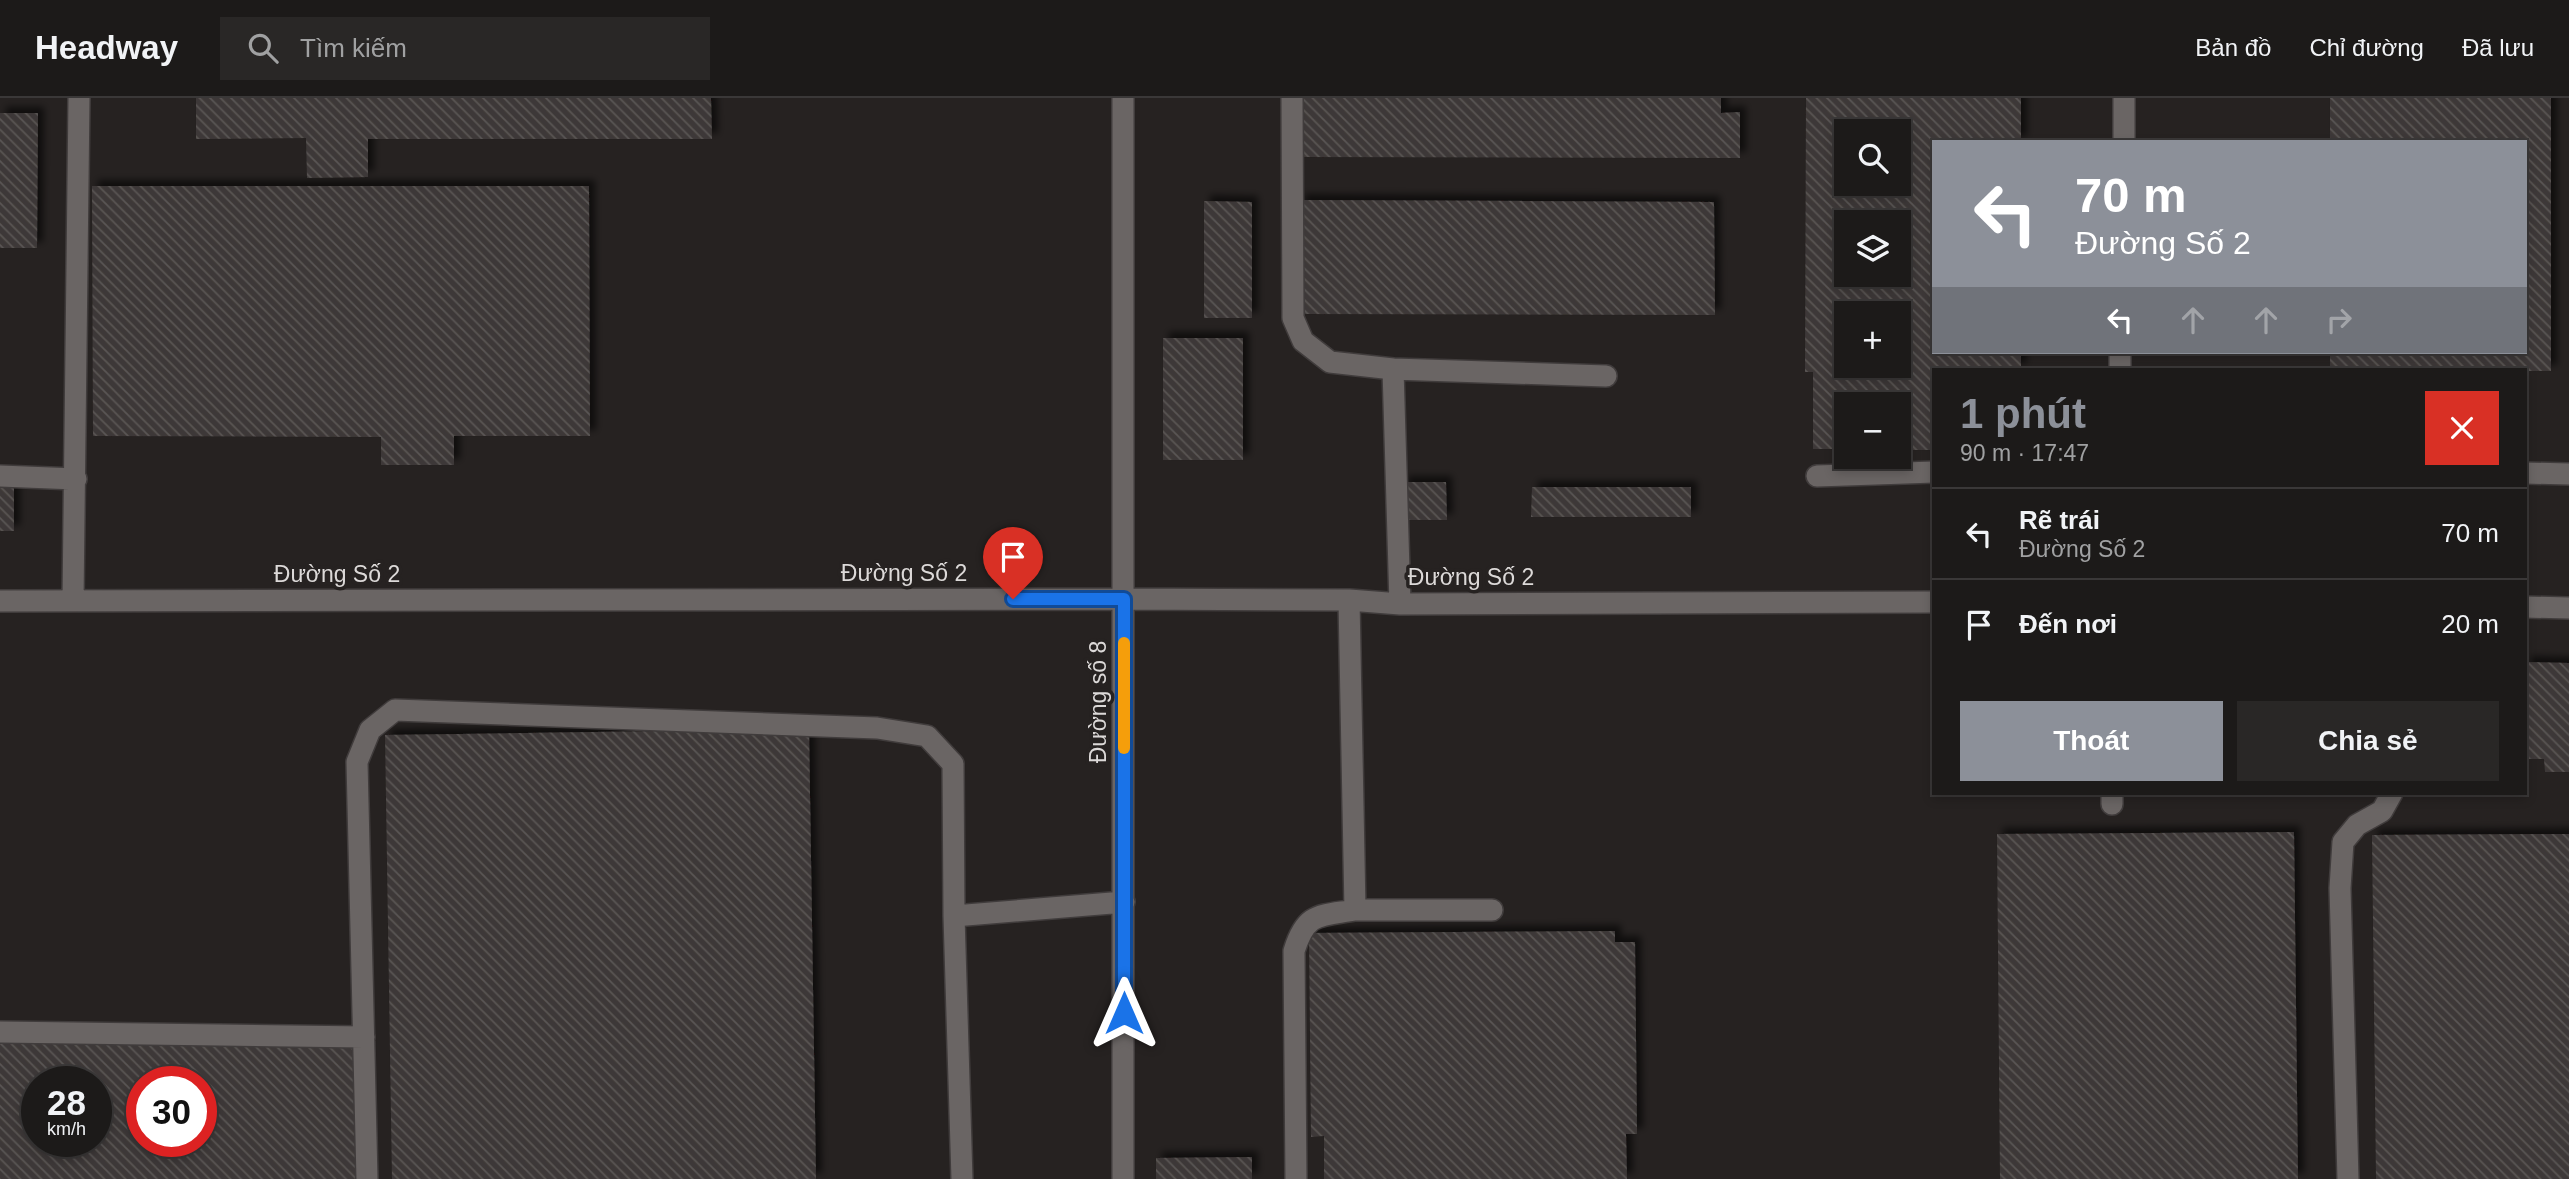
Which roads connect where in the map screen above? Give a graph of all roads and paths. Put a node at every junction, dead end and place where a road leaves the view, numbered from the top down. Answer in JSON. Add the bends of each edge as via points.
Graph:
{"nodes":[{"id":1,"x":79,"y":98,"type":"edge"},
{"id":2,"x":1123,"y":98,"type":"edge"},
{"id":3,"x":1292,"y":98,"type":"edge"},
{"id":4,"x":2124,"y":98,"type":"edge"},
{"id":5,"x":2123,"y":140,"type":"edge"},
{"id":6,"x":1393,"y":369,"type":"junction"},
{"id":7,"x":1606,"y":376,"type":"dead end"},
{"id":8,"x":1932,"y":472,"type":"edge"},
{"id":9,"x":2527,"y":473,"type":"edge"},
{"id":10,"x":2569,"y":474,"type":"edge"},
{"id":11,"x":0,"y":476,"type":"edge"},
{"id":12,"x":1817,"y":476,"type":"dead end"},
{"id":13,"x":76,"y":479,"type":"junction"},
{"id":14,"x":1124,"y":599,"type":"junction"},
{"id":15,"x":1349,"y":600,"type":"junction"},
{"id":16,"x":0,"y":601,"type":"edge"},
{"id":17,"x":73,"y":601,"type":"junction"},
{"id":18,"x":1932,"y":602,"type":"edge"},
{"id":19,"x":1400,"y":604,"type":"junction"},
{"id":20,"x":2527,"y":607,"type":"edge"},
{"id":21,"x":2569,"y":608,"type":"edge"},
{"id":22,"x":2391,"y":795,"type":"edge"},
{"id":23,"x":1124,"y":902,"type":"junction"},
{"id":24,"x":1355,"y":910,"type":"junction"},
{"id":25,"x":1492,"y":910,"type":"dead end"},
{"id":26,"x":954,"y":916,"type":"junction"},
{"id":27,"x":0,"y":1032,"type":"edge"},
{"id":28,"x":364,"y":1037,"type":"junction"},
{"id":29,"x":367,"y":1179,"type":"edge"},
{"id":30,"x":962,"y":1179,"type":"edge"},
{"id":31,"x":1123,"y":1179,"type":"edge"},
{"id":32,"x":1296,"y":1179,"type":"edge"},
{"id":33,"x":2348,"y":1179,"type":"edge"}],
"edges":[{"from":1,"to":13,"type":"street"},
{"from":2,"to":14,"type":"street","name":"Đường số 8"},
{"from":3,"to":6,"type":"street","via":[[1293,317],[1303,341],[1330,362]]},
{"from":4,"to":5,"type":"street"},
{"from":6,"to":7,"type":"street"},
{"from":6,"to":19,"type":"street"},
{"from":8,"to":12,"type":"street"},
{"from":9,"to":10,"type":"street"},
{"from":11,"to":13,"type":"street"},
{"from":13,"to":17,"type":"street"},
{"from":14,"to":15,"type":"street","name":"Đường Số 2"},
{"from":14,"to":17,"type":"street","name":"Đường Số 2"},
{"from":14,"to":23,"type":"street","name":"Đường số 8"},
{"from":15,"to":19,"type":"street","name":"Đường Số 2"},
{"from":15,"to":24,"type":"street"},
{"from":16,"to":17,"type":"street","name":"Đường Số 2"},
{"from":18,"to":19,"type":"street","name":"Đường Số 2"},
{"from":20,"to":21,"type":"street"},
{"from":22,"to":33,"type":"street","via":[[2382,811],[2357,825],[2343,842],[2340,888]]},
{"from":23,"to":26,"type":"street"},
{"from":23,"to":31,"type":"street","name":"Đường số 8"},
{"from":24,"to":25,"type":"street"},
{"from":24,"to":32,"type":"street","via":[[1314,917],[1300,930],[1294,951]]},
{"from":26,"to":28,"type":"street","via":[[953,764],[927,736],[877,728],[395,710],[370,730],[357,762]]},
{"from":26,"to":30,"type":"street"},
{"from":27,"to":28,"type":"street"},
{"from":28,"to":29,"type":"street"}]}
